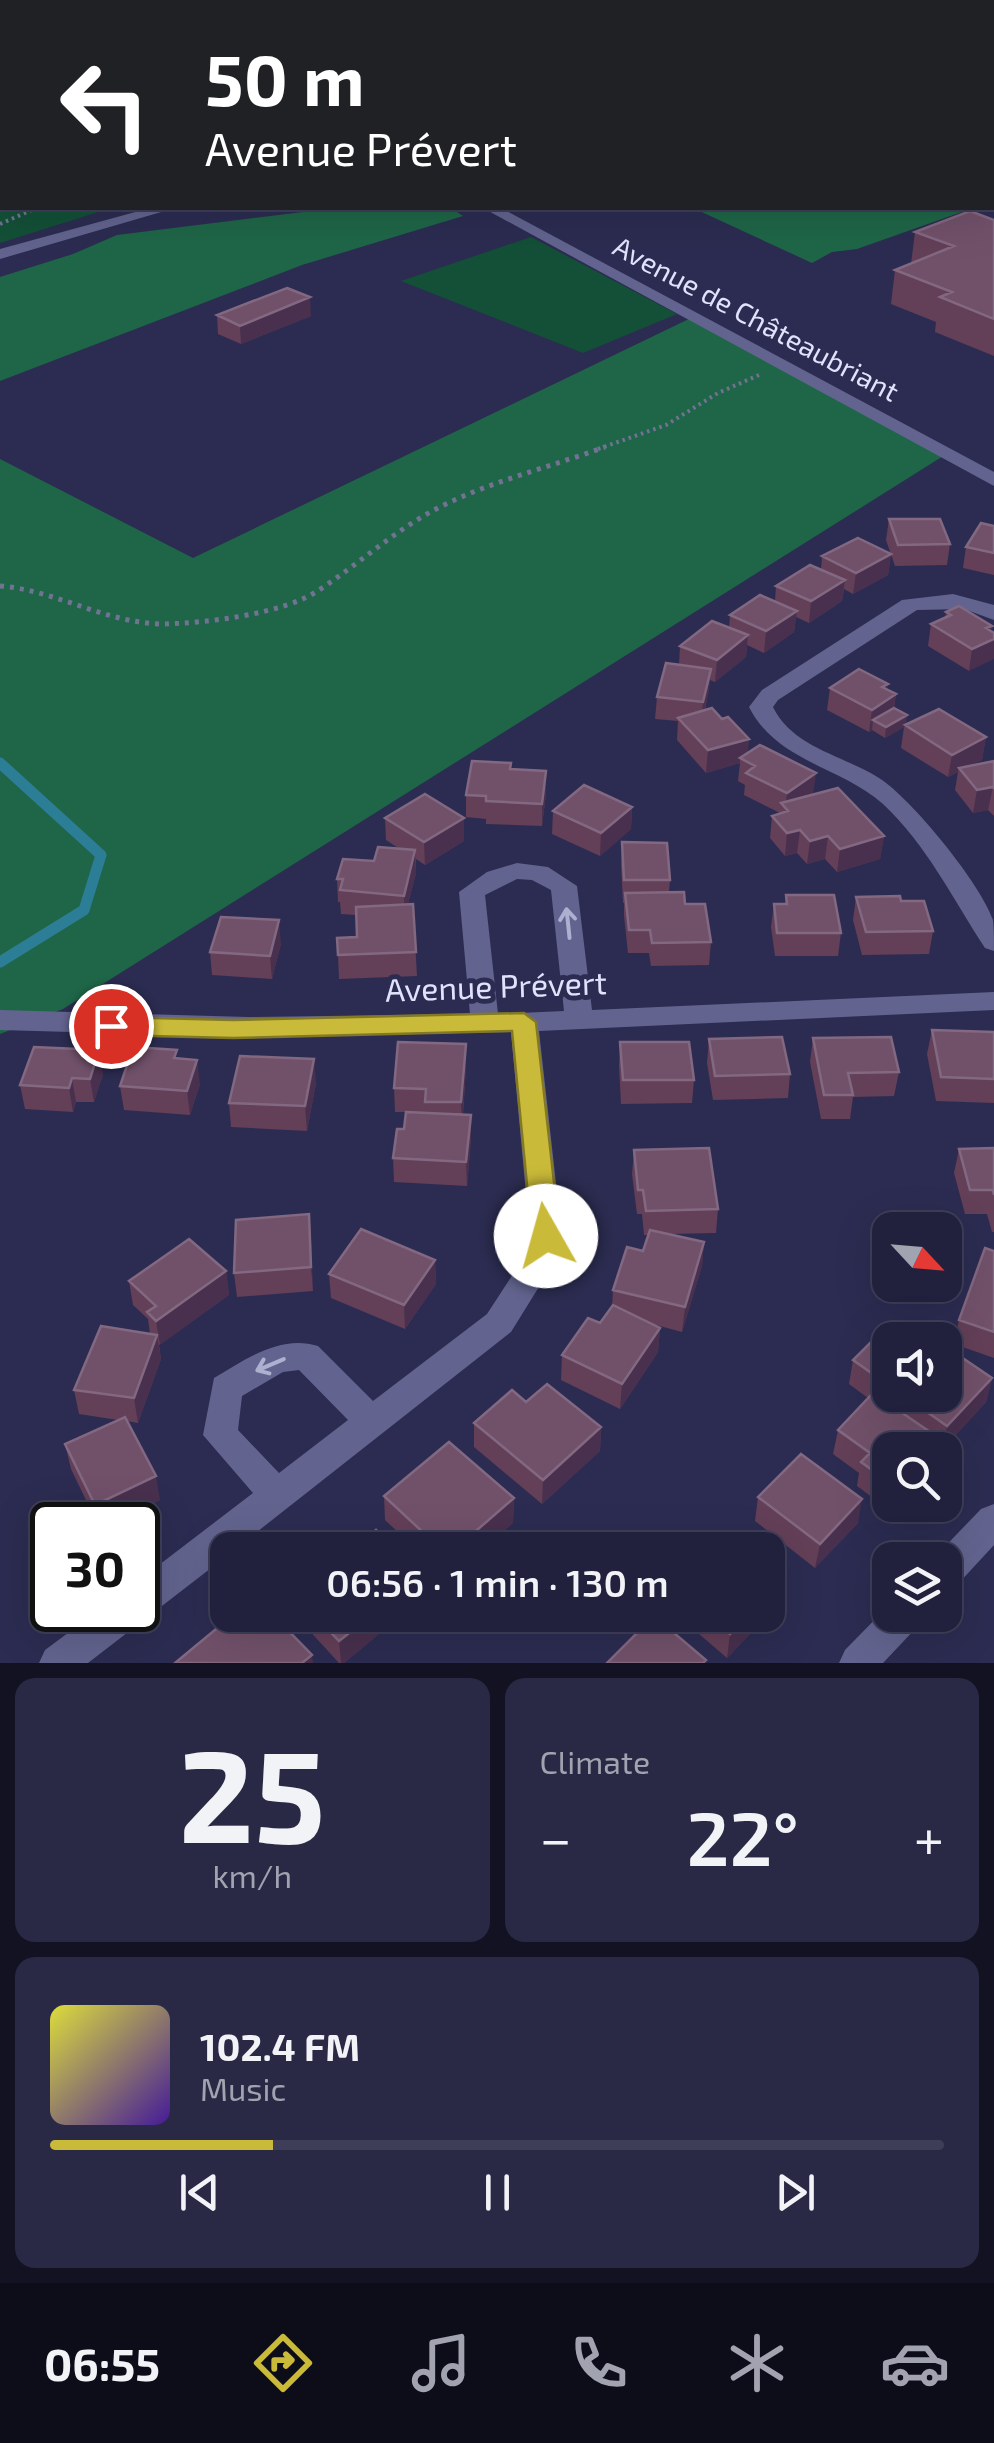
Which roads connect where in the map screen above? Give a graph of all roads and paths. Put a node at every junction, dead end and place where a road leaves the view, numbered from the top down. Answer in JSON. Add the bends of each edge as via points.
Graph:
{"nodes":[{"id":1,"x":32,"y":210,"type":"edge"},
{"id":2,"x":159,"y":210,"type":"edge"},
{"id":3,"x":496,"y":210,"type":"edge"},
{"id":4,"x":0,"y":224,"type":"edge"},
{"id":5,"x":0,"y":254,"type":"edge"},
{"id":6,"x":772,"y":370,"type":"dead end"},
{"id":7,"x":994,"y":480,"type":"edge"},
{"id":8,"x":0,"y":586,"type":"edge"},
{"id":9,"x":994,"y":614,"type":"edge"},
{"id":10,"x":994,"y":942,"type":"edge"},
{"id":11,"x":994,"y":1001,"type":"edge"},
{"id":12,"x":0,"y":1020,"type":"edge"},
{"id":13,"x":579,"y":1020,"type":"junction"},
{"id":14,"x":524,"y":1022,"type":"junction"},
{"id":15,"x":485,"y":1023,"type":"junction"},
{"id":16,"x":373,"y":1424,"type":"junction"},
{"id":17,"x":279,"y":1496,"type":"junction"},
{"id":18,"x":994,"y":1520,"type":"edge"},
{"id":19,"x":962,"y":1554,"type":"edge"},
{"id":20,"x":160,"y":1586,"type":"edge"},
{"id":21,"x":99,"y":1632,"type":"edge"},
{"id":22,"x":888,"y":1632,"type":"edge"},
{"id":23,"x":58,"y":1663,"type":"edge"},
{"id":24,"x":858,"y":1663,"type":"edge"}],
"edges":[{"from":1,"to":4,"type":"path"},
{"from":2,"to":5,"type":"street"},
{"from":3,"to":7,"type":"street","name":"Avenue de Châteaubriant"},
{"from":6,"to":8,"type":"path","via":[[718,392],[666,425],[448,503],[387,537],[316,594],[235,620],[160,624]]},
{"from":9,"to":10,"type":"street","via":[[958,601],[910,605],[761,707],[766,724],[887,796],[927,840]]},
{"from":11,"to":13,"type":"street","name":"Avenue Prévert"},
{"from":12,"to":15,"type":"street","name":"Avenue Prévert","via":[[233,1029]]},
{"from":13,"to":14,"type":"street","name":"Avenue Prévert"},
{"from":13,"to":15,"type":"street","one_way":true,"via":[[564,886],[543,872],[520,870],[499,873],[472,892]]},
{"from":14,"to":15,"type":"street","name":"Avenue Prévert"},
{"from":14,"to":16,"type":"street","via":[[546,1236],[499,1323]]},
{"from":16,"to":17,"type":"street"},
{"from":16,"to":17,"type":"street","one_way":true,"via":[[306,1356],[277,1360],[226,1388],[220,1435]]},
{"from":17,"to":20,"type":"street"},
{"from":18,"to":19,"type":"street"},
{"from":21,"to":23,"type":"street"},
{"from":22,"to":24,"type":"street"}]}
